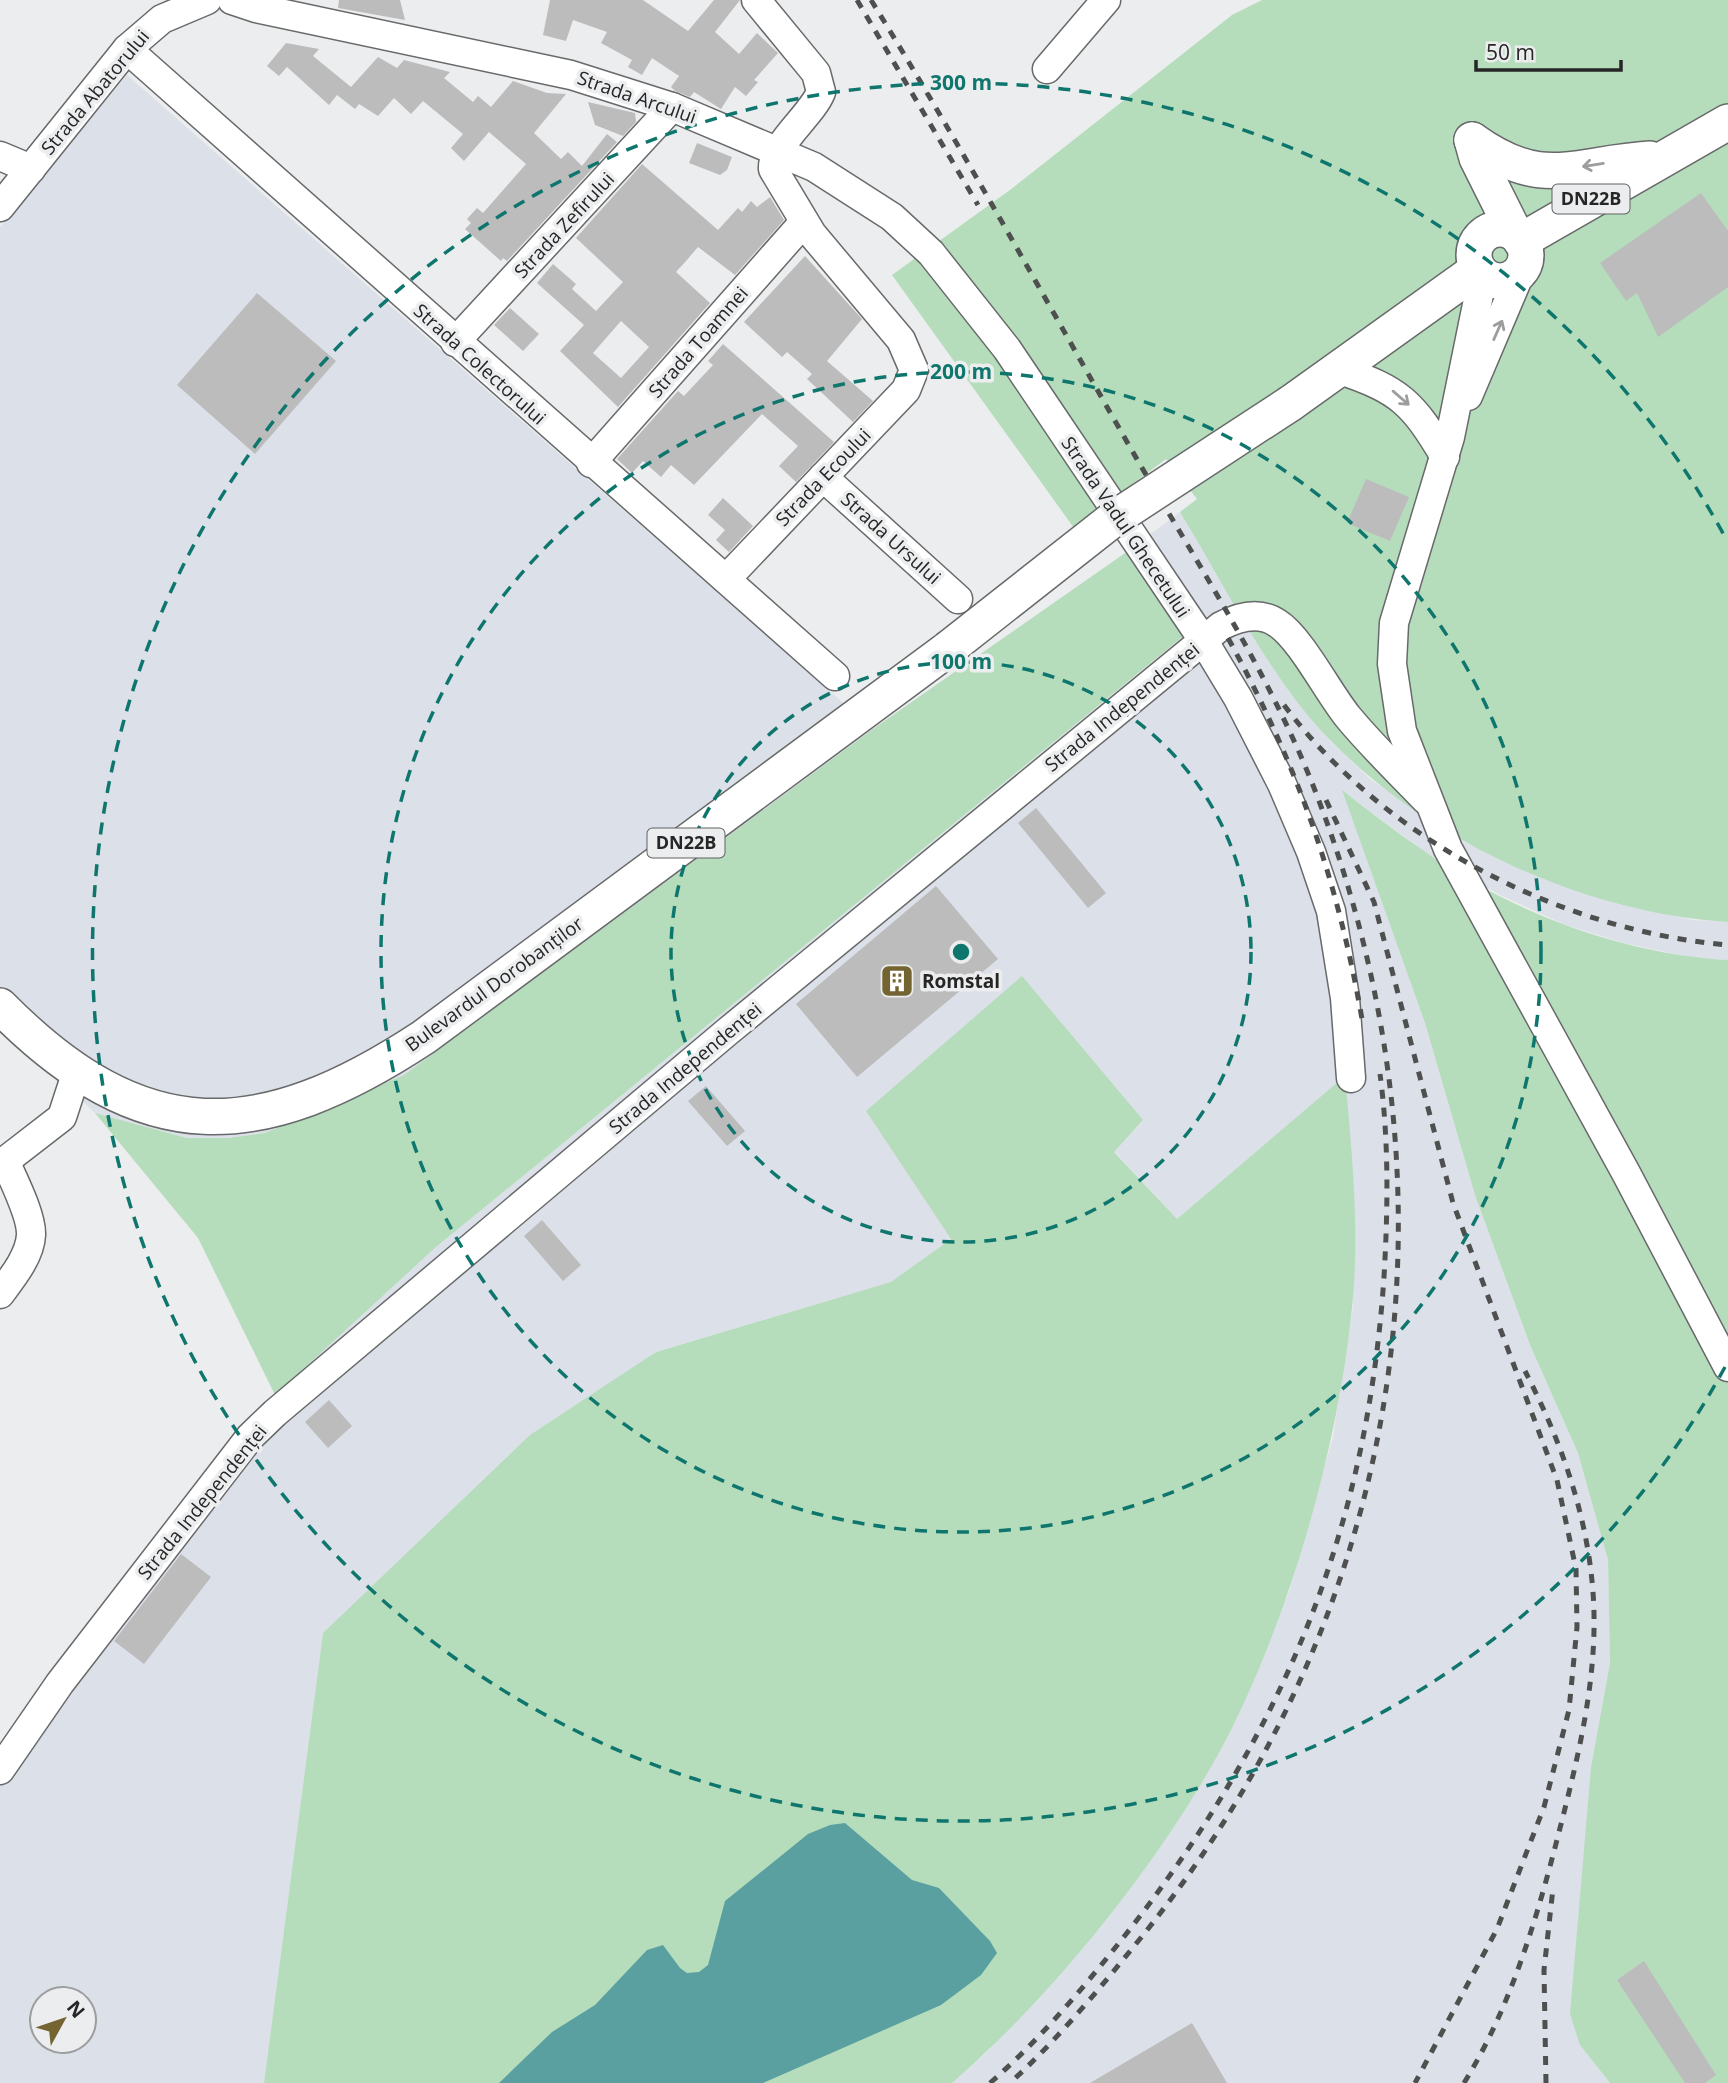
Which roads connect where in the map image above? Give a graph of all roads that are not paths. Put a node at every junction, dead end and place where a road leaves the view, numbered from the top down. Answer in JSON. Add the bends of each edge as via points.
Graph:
{"nodes":[{"id":1,"x":207,"y":0,"type":"edge"},
{"id":2,"x":232,"y":0,"type":"edge"},
{"id":3,"x":756,"y":0,"type":"edge"},
{"id":4,"x":1105,"y":0,"type":"edge"},
{"id":5,"x":127,"y":49,"type":"junction"},
{"id":6,"x":1047,"y":69,"type":"dead end"},
{"id":7,"x":673,"y":107,"type":"junction"},
{"id":8,"x":1728,"y":122,"type":"edge"},
{"id":9,"x":1474,"y":149,"type":"junction"},
{"id":10,"x":778,"y":151,"type":"junction"},
{"id":11,"x":0,"y":156,"type":"edge"},
{"id":12,"x":1661,"y":158,"type":"junction"},
{"id":13,"x":31,"y":169,"type":"junction"},
{"id":14,"x":0,"y":206,"type":"edge"},
{"id":15,"x":804,"y":222,"type":"junction"},
{"id":16,"x":1519,"y":248,"type":"junction"},
{"id":17,"x":1480,"y":261,"type":"junction"},
{"id":18,"x":455,"y":342,"type":"junction"},
{"id":19,"x":1340,"y":370,"type":"junction"},
{"id":20,"x":1447,"y":447,"type":"junction"},
{"id":21,"x":591,"y":463,"type":"junction"},
{"id":22,"x":823,"y":477,"type":"junction"},
{"id":23,"x":726,"y":579,"type":"junction"},
{"id":24,"x":958,"y":599,"type":"dead end"},
{"id":25,"x":1203,"y":640,"type":"junction"},
{"id":26,"x":835,"y":676,"type":"dead end"},
{"id":27,"x":1426,"y":800,"type":"junction"},
{"id":28,"x":0,"y":1006,"type":"edge"},
{"id":29,"x":77,"y":1071,"type":"junction"},
{"id":30,"x":1352,"y":1078,"type":"dead end"},
{"id":31,"x":2,"y":1163,"type":"edge"},
{"id":32,"x":0,"y":1294,"type":"edge"},
{"id":33,"x":1728,"y":1367,"type":"edge"},
{"id":34,"x":0,"y":1770,"type":"edge"}],
"edges":[{"from":1,"to":5,"type":"street","name":"Strada Abatorului","via":[[162,19]]},
{"from":2,"to":7,"type":"street","name":"Strada Arcului","via":[[572,75]]},
{"from":3,"to":10,"type":"street","via":[[820,82],[817,102]]},
{"from":4,"to":6,"type":"street"},
{"from":5,"to":13,"type":"street","name":"Strada Abatorului"},
{"from":5,"to":18,"type":"street","name":"Strada Colectorului"},
{"from":7,"to":10,"type":"street","name":"Strada Arcului"},
{"from":7,"to":18,"type":"street","name":"Strada Zefirului"},
{"from":8,"to":12,"type":"main road","number":"DN22B"},
{"from":12,"to":9,"type":"main road","one_way":true,"via":[[1537,172]]},
{"from":9,"to":16,"type":"main road"},
{"from":9,"to":17,"type":"main road"},
{"from":10,"to":15,"type":"street","via":[[773,169]]},
{"from":10,"to":25,"type":"street","name":"Strada Vadul Ghecetului","via":[[855,192],[892,217],[931,253],[1007,349]]},
{"from":11,"to":13,"type":"street"},
{"from":12,"to":16,"type":"main road","number":"DN22B"},
{"from":13,"to":14,"type":"street","name":"Strada Abatorului"},
{"from":15,"to":21,"type":"street","name":"Strada Toamnei"},
{"from":15,"to":22,"type":"street","name":"Strada Ecoului","via":[[901,341],[914,370],[905,390]]},
{"from":16,"to":17,"type":"main road","number":"DN22B","via":[[1496,229]]},
{"from":16,"to":17,"type":"main road","number":"DN22B","via":[[1508,280],[1500,281]]},
{"from":20,"to":16,"type":"street","one_way":true},
{"from":17,"to":19,"type":"main road","number":"DN22B"},
{"from":17,"to":20,"type":"street"},
{"from":18,"to":21,"type":"street","name":"Strada Colectorului"},
{"from":19,"to":20,"type":"street","one_way":true,"via":[[1377,382],[1405,400]]},
{"from":19,"to":29,"type":"main road","name":"Bulevardul Dorobanților","number":"DN22B","bridge":true,"via":[[1112,520],[948,649],[424,1037],[343,1086],[277,1107],[210,1117],[138,1105]]},
{"from":20,"to":27,"type":"street","via":[[1394,623],[1396,703]]},
{"from":21,"to":23,"type":"street","name":"Strada Colectorului"},
{"from":22,"to":23,"type":"street","name":"Strada Ecoului"},
{"from":22,"to":24,"type":"street","name":"Strada Ursului"},
{"from":23,"to":26,"type":"street","name":"Strada Colectorului"},
{"from":25,"to":27,"type":"street","name":"Strada Independenței","via":[[1243,616],[1278,623],[1349,719]]},
{"from":25,"to":30,"type":"street","name":"Strada Vadul Ghecetului","via":[[1282,783],[1322,882],[1342,973]]},
{"from":25,"to":34,"type":"street","name":"Strada Independenței","via":[[275,1413],[250,1437],[60,1683]]},
{"from":27,"to":33,"type":"street","via":[[1448,849]]},
{"from":28,"to":29,"type":"main road","name":"Bulevardul Dorobanților","number":"DN22B","via":[[39,1044]]},
{"from":29,"to":31,"type":"street","via":[[62,1117]]},
{"from":31,"to":32,"type":"street","via":[[20,1195],[31,1235],[18,1270]]}]}
